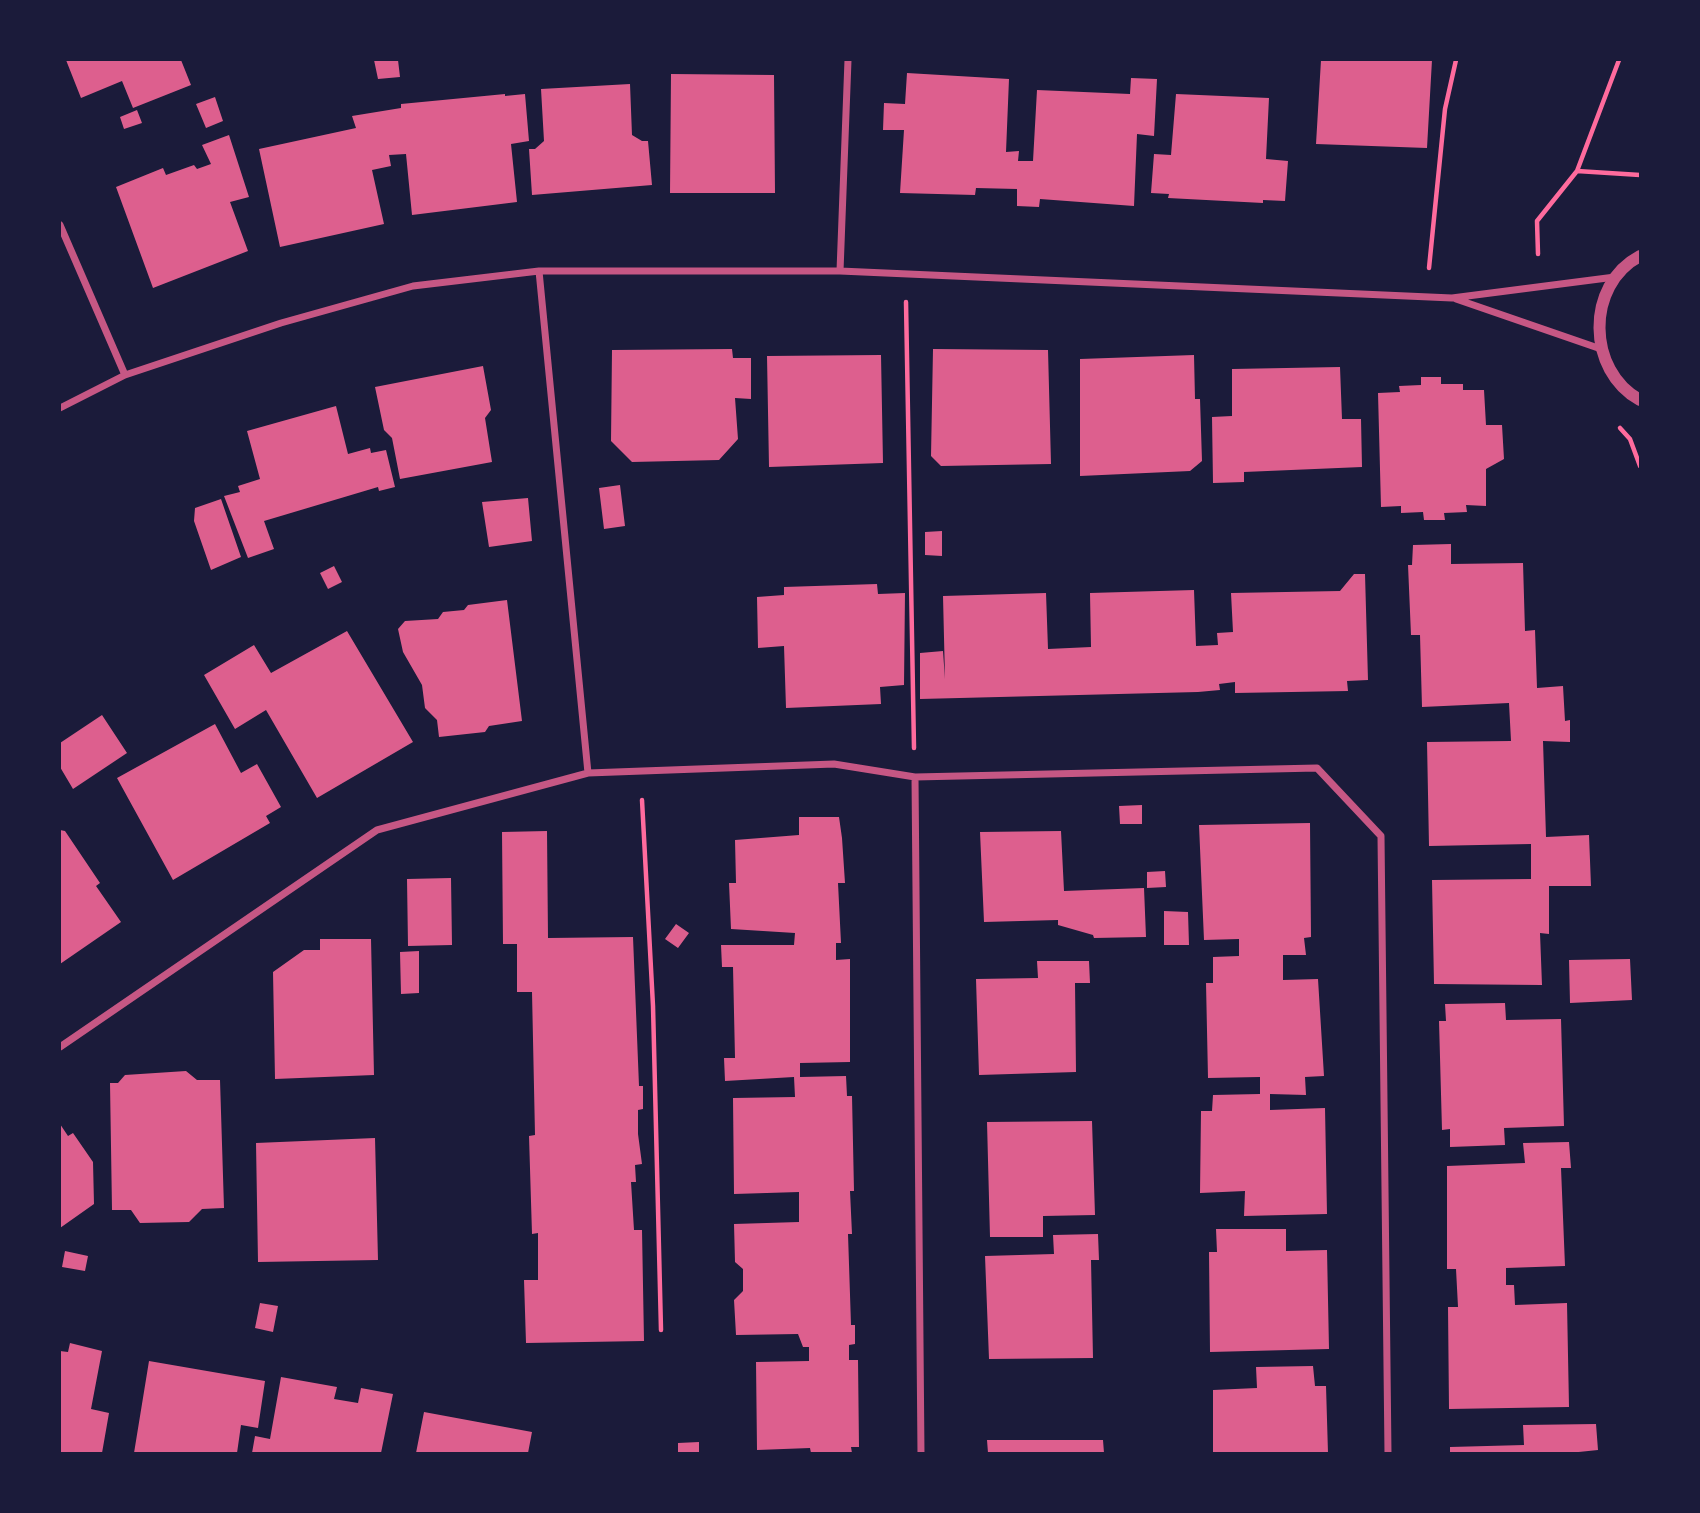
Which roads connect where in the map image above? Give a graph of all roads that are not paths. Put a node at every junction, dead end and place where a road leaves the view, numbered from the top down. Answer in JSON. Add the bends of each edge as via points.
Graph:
{"nodes":[{"id":1,"x":848,"y":60,"type":"edge"},
{"id":2,"x":60,"y":225,"type":"edge"},
{"id":3,"x":1640,"y":256,"type":"edge"},
{"id":4,"x":539,"y":271,"type":"junction"},
{"id":5,"x":840,"y":271,"type":"junction"},
{"id":6,"x":1615,"y":277,"type":"junction"},
{"id":7,"x":1452,"y":298,"type":"junction"},
{"id":8,"x":1601,"y":349,"type":"junction"},
{"id":9,"x":125,"y":375,"type":"junction"},
{"id":10,"x":1640,"y":400,"type":"edge"},
{"id":11,"x":60,"y":408,"type":"edge"},
{"id":12,"x":588,"y":773,"type":"junction"},
{"id":13,"x":915,"y":777,"type":"junction"},
{"id":14,"x":60,"y":1047,"type":"edge"},
{"id":15,"x":921,"y":1454,"type":"edge"},
{"id":16,"x":1388,"y":1454,"type":"edge"}],
"edges":[{"from":1,"to":5,"type":"street"},
{"from":2,"to":9,"type":"street"},
{"from":3,"to":6,"type":"street"},
{"from":4,"to":5,"type":"street"},
{"from":4,"to":9,"type":"street","via":[[413,286],[281,323]]},
{"from":4,"to":12,"type":"street"},
{"from":5,"to":7,"type":"street"},
{"from":6,"to":7,"type":"street"},
{"from":6,"to":8,"type":"street","via":[[1599,320]]},
{"from":7,"to":8,"type":"street"},
{"from":8,"to":10,"type":"street","via":[[1610,372]]},
{"from":9,"to":11,"type":"street"},
{"from":12,"to":13,"type":"street","via":[[834,764]]},
{"from":12,"to":14,"type":"street","via":[[377,830]]},
{"from":13,"to":15,"type":"street"},
{"from":13,"to":16,"type":"street","via":[[1317,768],[1381,836]]}]}
